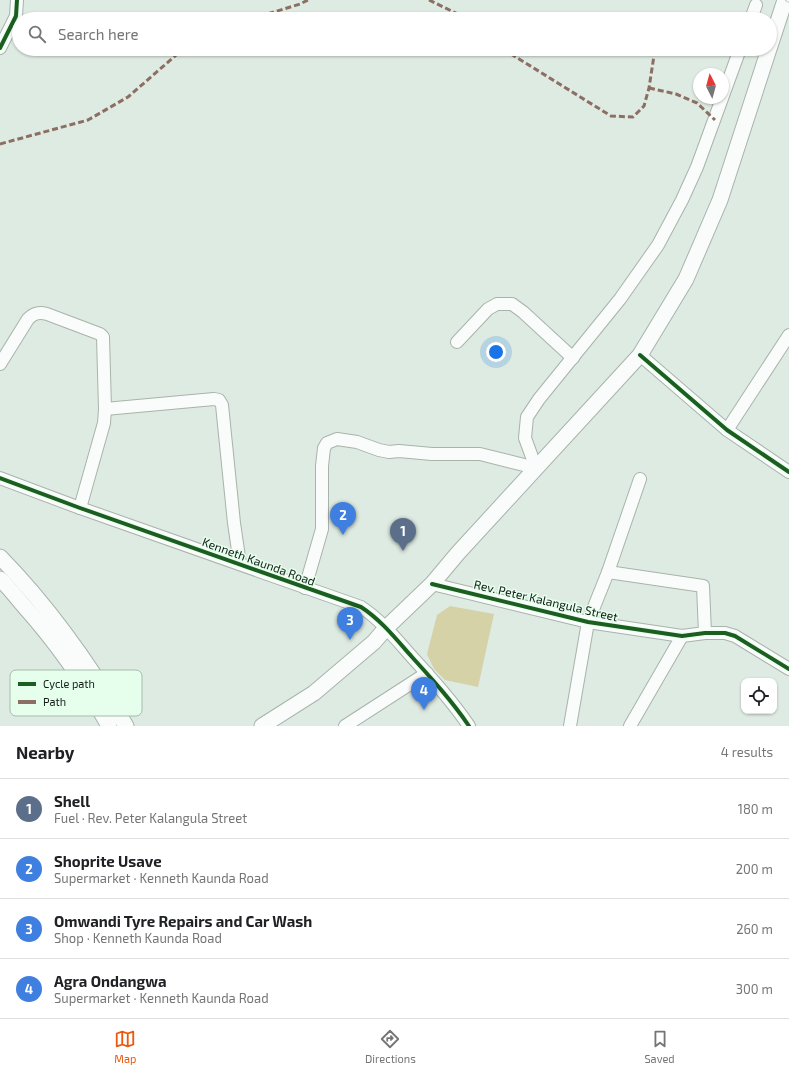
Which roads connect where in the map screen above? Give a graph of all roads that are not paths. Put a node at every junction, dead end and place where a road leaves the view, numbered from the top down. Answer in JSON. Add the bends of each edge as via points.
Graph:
{"nodes":[{"id":1,"x":17,"y":0,"type":"edge"},
{"id":2,"x":785,"y":0,"type":"edge"},
{"id":3,"x":756,"y":5,"type":"dead end"},
{"id":4,"x":16,"y":12,"type":"edge"},
{"id":5,"x":754,"y":12,"type":"edge"},
{"id":6,"x":777,"y":23,"type":"edge"},
{"id":7,"x":12,"y":24,"type":"edge"},
{"id":8,"x":0,"y":48,"type":"edge"},
{"id":9,"x":738,"y":56,"type":"edge"},
{"id":10,"x":767,"y":56,"type":"edge"},
{"id":11,"x":789,"y":335,"type":"edge"},
{"id":12,"x":456,"y":342,"type":"dead end"},
{"id":13,"x":640,"y":356,"type":"junction"},
{"id":14,"x":573,"y":358,"type":"junction"},
{"id":15,"x":0,"y":364,"type":"edge"},
{"id":16,"x":105,"y":409,"type":"junction"},
{"id":17,"x":728,"y":430,"type":"junction"},
{"id":18,"x":536,"y":468,"type":"junction"},
{"id":19,"x":789,"y":472,"type":"edge"},
{"id":20,"x":0,"y":478,"type":"edge"},
{"id":21,"x":640,"y":479,"type":"dead end"},
{"id":22,"x":80,"y":508,"type":"junction"},
{"id":23,"x":0,"y":558,"type":"edge"},
{"id":24,"x":240,"y":564,"type":"junction"},
{"id":25,"x":608,"y":572,"type":"junction"},
{"id":26,"x":0,"y":579,"type":"edge"},
{"id":27,"x":432,"y":584,"type":"junction"},
{"id":28,"x":305,"y":588,"type":"junction"},
{"id":29,"x":588,"y":622,"type":"junction"},
{"id":30,"x":386,"y":628,"type":"junction"},
{"id":31,"x":705,"y":633,"type":"junction"},
{"id":32,"x":682,"y":636,"type":"junction"},
{"id":33,"x":74,"y":670,"type":"edge"},
{"id":34,"x":92,"y":670,"type":"edge"},
{"id":35,"x":789,"y":670,"type":"edge"},
{"id":36,"x":427,"y":674,"type":"junction"},
{"id":37,"x":103,"y":716,"type":"edge"},
{"id":38,"x":120,"y":716,"type":"edge"},
{"id":39,"x":108,"y":726,"type":"edge"},
{"id":40,"x":126,"y":726,"type":"edge"},
{"id":41,"x":262,"y":726,"type":"edge"},
{"id":42,"x":345,"y":726,"type":"edge"},
{"id":43,"x":469,"y":726,"type":"edge"},
{"id":44,"x":570,"y":726,"type":"edge"},
{"id":45,"x":630,"y":726,"type":"edge"}],
"edges":[{"from":1,"to":4,"type":"street"},
{"from":2,"to":6,"type":"main road"},
{"from":3,"to":5,"type":"street"},
{"from":7,"to":8,"type":"street"},
{"from":9,"to":14,"type":"street","via":[[705,148],[658,245],[620,299]]},
{"from":10,"to":13,"type":"main road","via":[[720,200],[686,279]]},
{"from":11,"to":17,"type":"street"},
{"from":12,"to":14,"type":"street","via":[[488,309],[497,304],[512,304]]},
{"from":13,"to":17,"type":"street"},
{"from":13,"to":18,"type":"main road"},
{"from":14,"to":18,"type":"street","via":[[527,417],[525,438]]},
{"from":15,"to":16,"type":"street","via":[[28,319],[39,312],[100,334],[104,343]]},
{"from":16,"to":22,"type":"street","via":[[104,423]]},
{"from":16,"to":24,"type":"street","via":[[219,400],[222,405]]},
{"from":17,"to":19,"type":"street"},
{"from":18,"to":27,"type":"main road"},
{"from":18,"to":28,"type":"street","via":[[480,454],[389,452],[357,442],[337,439],[327,442],[322,466],[322,529]]},
{"from":20,"to":22,"type":"street","name":"Kenneth Kaunda Road"},
{"from":21,"to":25,"type":"street"},
{"from":22,"to":24,"type":"street","name":"Kenneth Kaunda Road"},
{"from":23,"to":34,"type":"main road","via":[[42,603]]},
{"from":24,"to":28,"type":"street","name":"Kenneth Kaunda Road"},
{"from":25,"to":29,"type":"street"},
{"from":25,"to":31,"type":"street","via":[[703,586]]},
{"from":26,"to":33,"type":"main road","via":[[32,615]]},
{"from":27,"to":29,"type":"street","name":"Rev. Peter Kalangula Street"},
{"from":27,"to":30,"type":"main road"},
{"from":28,"to":30,"type":"street","name":"Kenneth Kaunda Road","via":[[361,607]]},
{"from":29,"to":32,"type":"street","name":"Rev. Peter Kalangula Street"},
{"from":29,"to":44,"type":"street"},
{"from":30,"to":36,"type":"street","name":"Kenneth Kaunda Road"},
{"from":30,"to":41,"type":"main road","via":[[374,642],[314,693]]},
{"from":31,"to":32,"type":"street","name":"Rev. Peter Kalangula Street"},
{"from":31,"to":35,"type":"street","name":"Rev. Peter Kalangula Street","via":[[735,636]]},
{"from":32,"to":45,"type":"street"},
{"from":36,"to":42,"type":"street"},
{"from":36,"to":43,"type":"street","name":"Kenneth Kaunda Road"},
{"from":37,"to":39,"type":"main road"},
{"from":38,"to":40,"type":"main road"}]}
